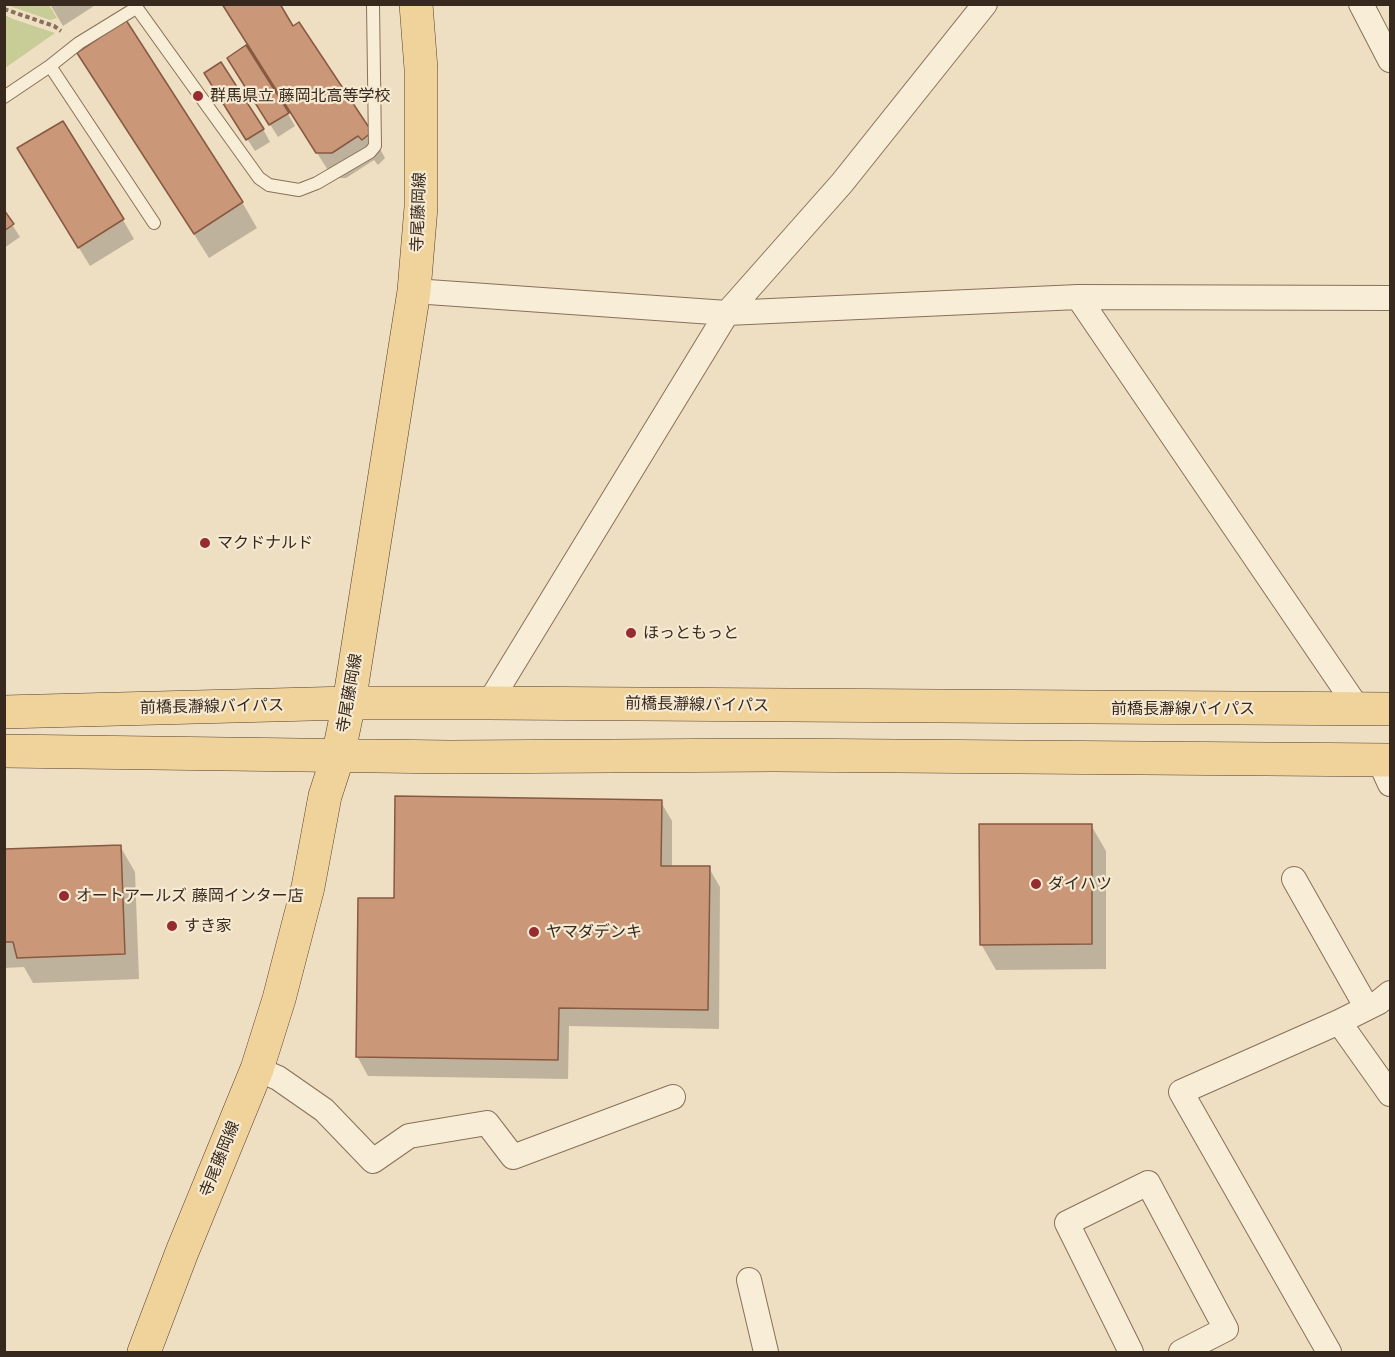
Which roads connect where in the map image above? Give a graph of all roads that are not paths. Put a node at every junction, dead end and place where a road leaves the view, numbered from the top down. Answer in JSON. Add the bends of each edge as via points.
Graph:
{"nodes":[{"id":1,"x":373,"y":4,"type":"edge"},
{"id":2,"x":416,"y":4,"type":"edge"},
{"id":3,"x":985,"y":4,"type":"edge"},
{"id":4,"x":1361,"y":4,"type":"edge"},
{"id":5,"x":135,"y":6,"type":"edge"},
{"id":6,"x":1390,"y":60,"type":"edge"},
{"id":7,"x":50,"y":66,"type":"junction"},
{"id":8,"x":4,"y":97,"type":"edge"},
{"id":9,"x":154,"y":223,"type":"dead end"},
{"id":10,"x":414,"y":291,"type":"junction"},
{"id":11,"x":1078,"y":297,"type":"junction"},
{"id":12,"x":1390,"y":298,"type":"edge"},
{"id":13,"x":727,"y":313,"type":"junction"},
{"id":14,"x":349,"y":703,"type":"junction"},
{"id":15,"x":489,"y":703,"type":"junction"},
{"id":16,"x":1375,"y":710,"type":"edge"},
{"id":17,"x":4,"y":712,"type":"edge"},
{"id":18,"x":4,"y":751,"type":"edge"},
{"id":19,"x":338,"y":756,"type":"junction"},
{"id":20,"x":1387,"y":768,"type":"edge"},
{"id":21,"x":1294,"y":879,"type":"dead end"},
{"id":22,"x":1390,"y":993,"type":"edge"},
{"id":23,"x":1367,"y":1008,"type":"junction"},
{"id":24,"x":1339,"y":1022,"type":"junction"},
{"id":25,"x":257,"y":1069,"type":"junction"},
{"id":26,"x":1390,"y":1094,"type":"edge"},
{"id":27,"x":673,"y":1097,"type":"dead end"},
{"id":28,"x":749,"y":1280,"type":"dead end"},
{"id":29,"x":144,"y":1353,"type":"edge"},
{"id":30,"x":766,"y":1353,"type":"edge"},
{"id":31,"x":1131,"y":1353,"type":"edge"},
{"id":32,"x":1180,"y":1353,"type":"edge"},
{"id":33,"x":1329,"y":1353,"type":"edge"}],
"edges":[{"from":1,"to":5,"type":"lane","via":[[375,146],[299,190],[268,184],[259,178]]},
{"from":2,"to":10,"type":"main road","name":"寺尾藤岡線","via":[[421,69],[421,207]]},
{"from":3,"to":13,"type":"street","via":[[842,183]]},
{"from":4,"to":6,"type":"street"},
{"from":5,"to":7,"type":"lane"},
{"from":7,"to":8,"type":"lane"},
{"from":7,"to":9,"type":"lane"},
{"from":10,"to":13,"type":"street"},
{"from":10,"to":14,"type":"main road","name":"寺尾藤岡線"},
{"from":11,"to":12,"type":"street"},
{"from":11,"to":13,"type":"street"},
{"from":11,"to":16,"type":"street"},
{"from":13,"to":15,"type":"street"},
{"from":14,"to":15,"type":"main road","name":"前橋長瀞線バイパス"},
{"from":14,"to":17,"type":"main road","name":"前橋長瀞線バイパス"},
{"from":14,"to":19,"type":"main road","name":"寺尾藤岡線"},
{"from":15,"to":16,"type":"main road","name":"前橋長瀞線バイパス"},
{"from":18,"to":19,"type":"main road"},
{"from":19,"to":20,"type":"main road","via":[[774,755]]},
{"from":19,"to":25,"type":"main road","name":"寺尾藤岡線","via":[[325,796],[308,887]]},
{"from":21,"to":23,"type":"street"},
{"from":22,"to":23,"type":"street"},
{"from":23,"to":24,"type":"street"},
{"from":24,"to":26,"type":"street"},
{"from":24,"to":33,"type":"street","via":[[1181,1092]]},
{"from":25,"to":27,"type":"street","via":[[278,1078],[324,1110],[373,1161],[409,1136],[487,1123],[513,1156]]},
{"from":25,"to":29,"type":"main road","name":"寺尾藤岡線"},
{"from":28,"to":30,"type":"street"},
{"from":31,"to":32,"type":"street","via":[[1066,1223],[1148,1183],[1226,1329]]}]}
